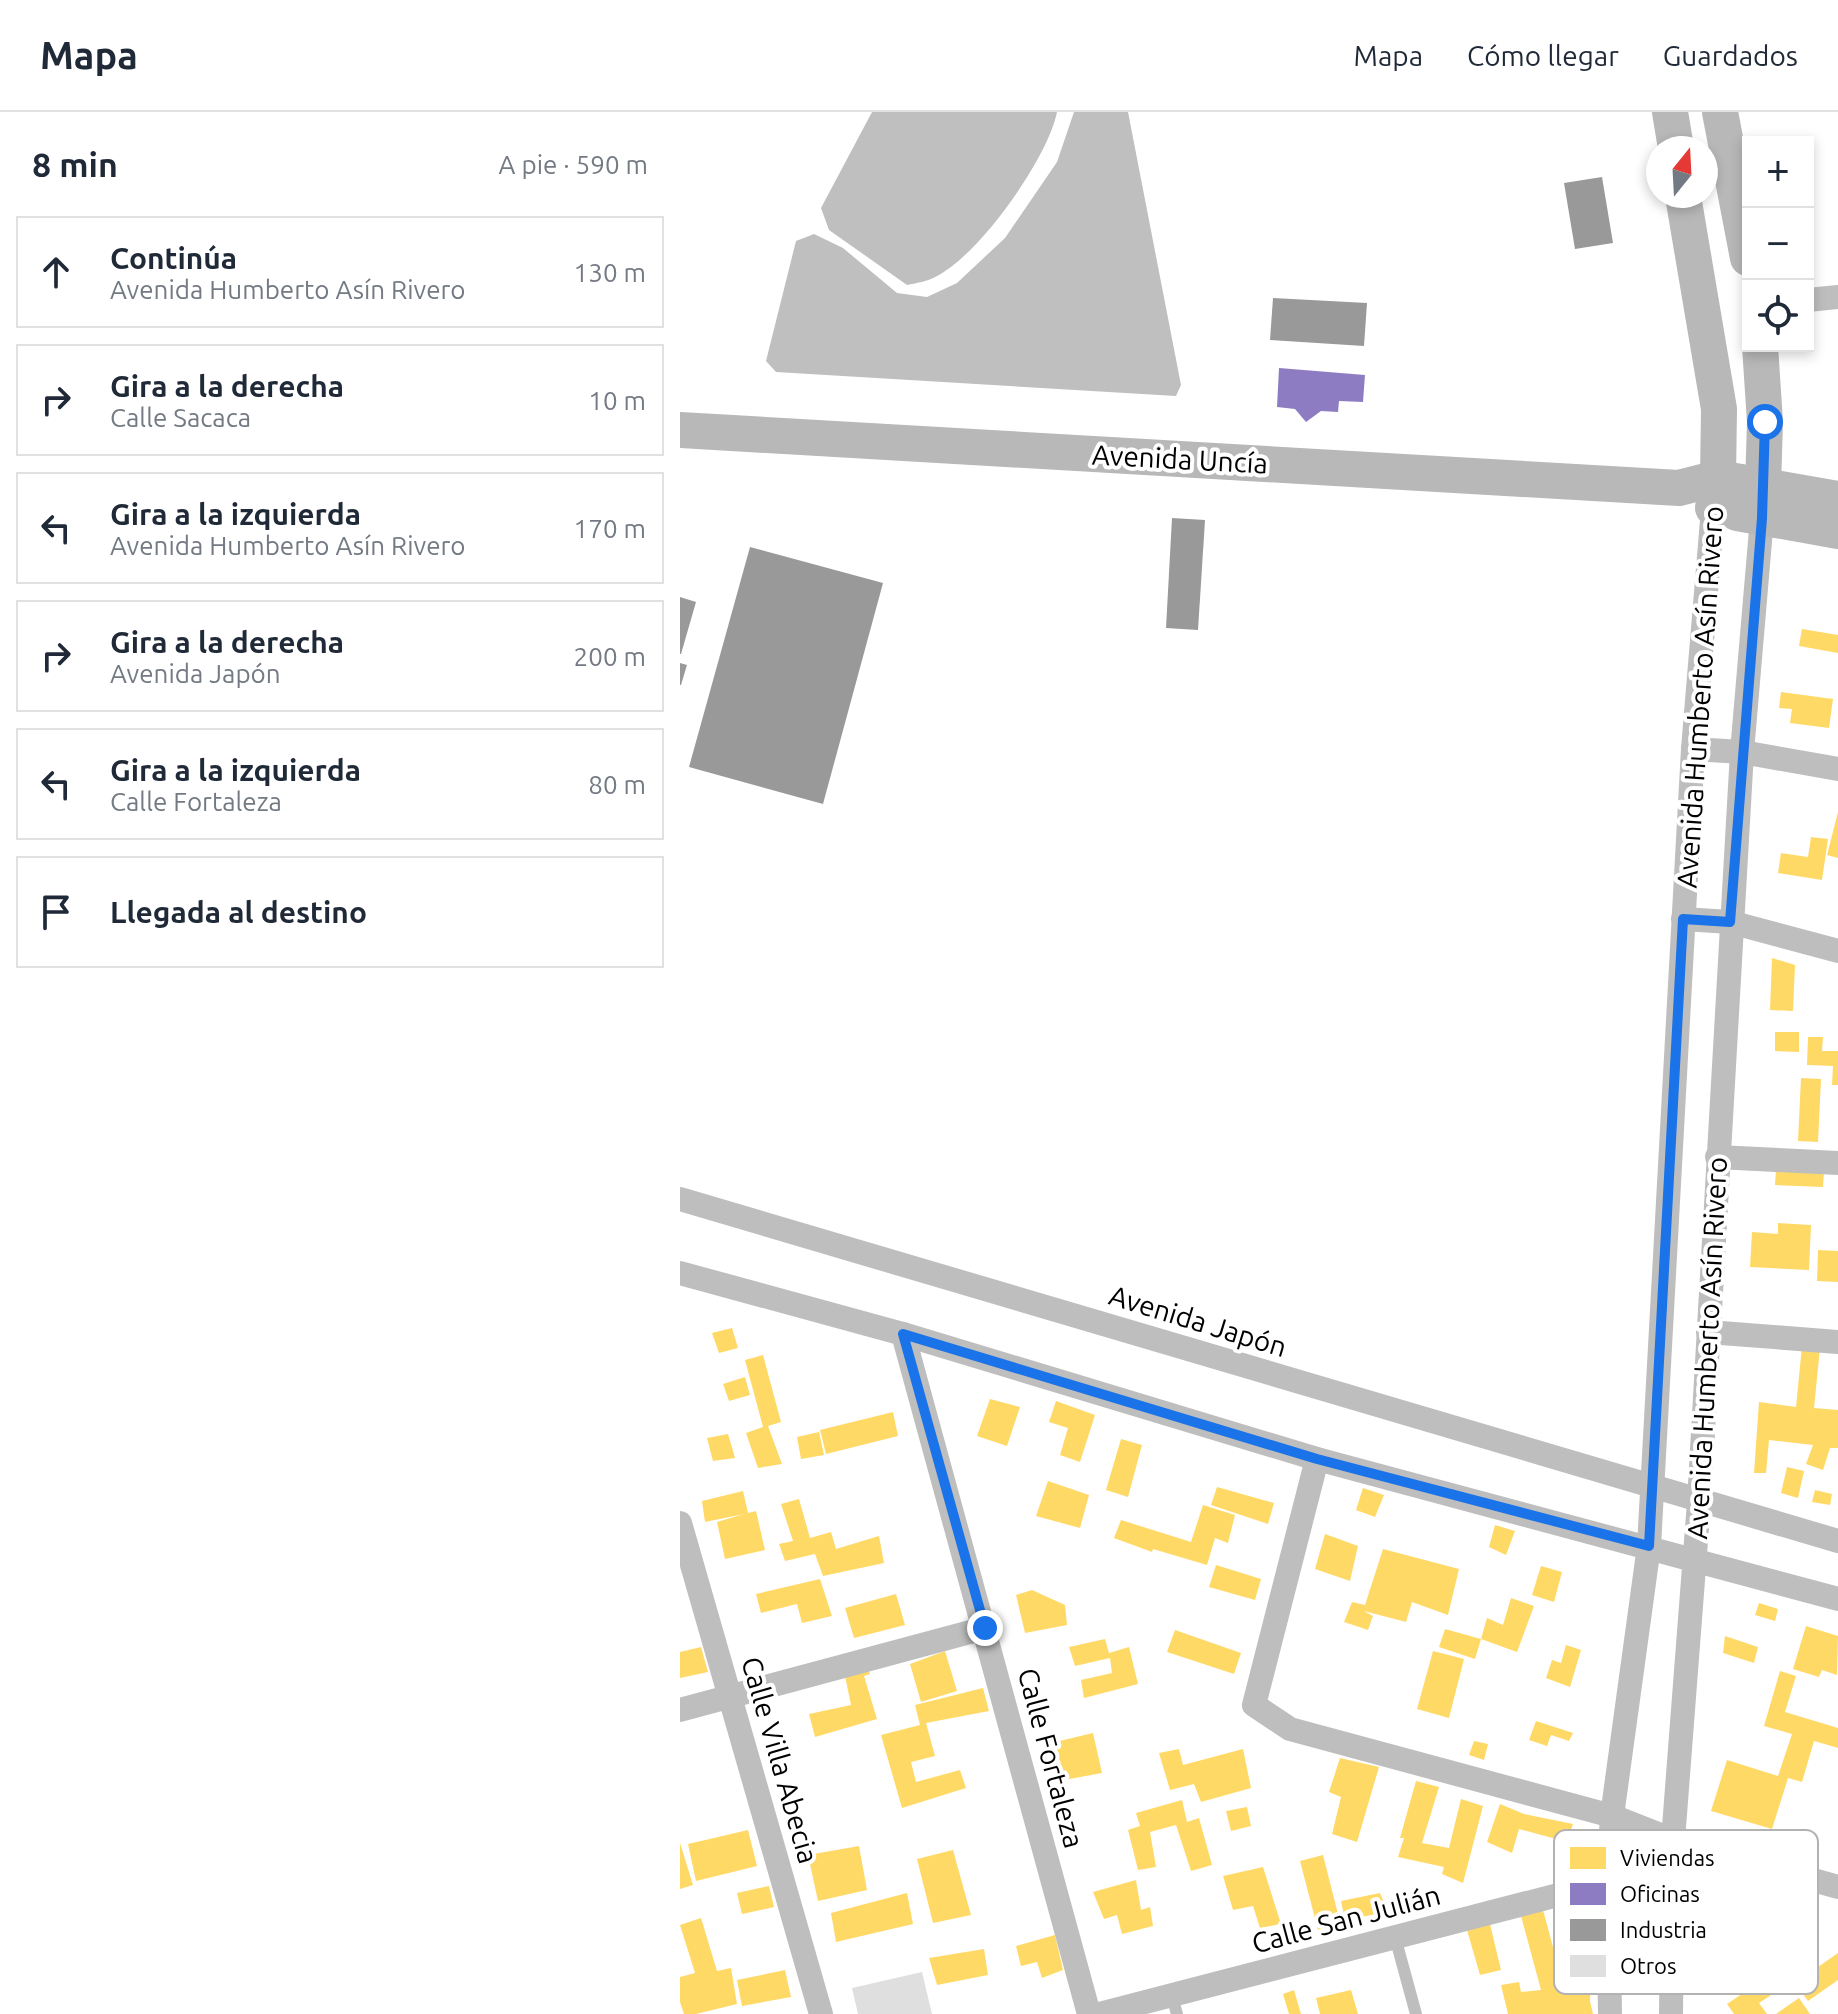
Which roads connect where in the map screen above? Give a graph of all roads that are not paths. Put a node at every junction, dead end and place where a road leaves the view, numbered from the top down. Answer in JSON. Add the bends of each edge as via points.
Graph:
{"nodes":[{"id":1,"x":1670,"y":112,"type":"edge"},
{"id":2,"x":1720,"y":112,"type":"edge"},
{"id":3,"x":1674,"y":136,"type":"edge"},
{"id":4,"x":1685,"y":208,"type":"edge"},
{"id":5,"x":1742,"y":227,"type":"edge"},
{"id":6,"x":1838,"y":297,"type":"edge"},
{"id":7,"x":1814,"y":299,"type":"edge"},
{"id":8,"x":1760,"y":352,"type":"edge"},
{"id":9,"x":680,"y":430,"type":"edge"},
{"id":10,"x":1716,"y":493,"type":"junction"},
{"id":11,"x":1838,"y":499,"type":"edge"},
{"id":12,"x":1762,"y":502,"type":"junction"},
{"id":13,"x":1838,"y":531,"type":"edge"},
{"id":14,"x":1693,"y":749,"type":"junction"},
{"id":15,"x":1742,"y":752,"type":"junction"},
{"id":16,"x":1838,"y":769,"type":"edge"},
{"id":17,"x":1683,"y":919,"type":"junction"},
{"id":18,"x":1730,"y":922,"type":"junction"},
{"id":19,"x":1838,"y":951,"type":"edge"},
{"id":20,"x":1717,"y":1157,"type":"junction"},
{"id":21,"x":1838,"y":1163,"type":"edge"},
{"id":22,"x":680,"y":1199,"type":"edge"},
{"id":23,"x":680,"y":1273,"type":"edge"},
{"id":24,"x":1708,"y":1332,"type":"junction"},
{"id":25,"x":903,"y":1334,"type":"junction"},
{"id":26,"x":1838,"y":1342,"type":"edge"},
{"id":27,"x":1317,"y":1459,"type":"junction"},
{"id":28,"x":1653,"y":1487,"type":"junction"},
{"id":29,"x":1699,"y":1502,"type":"junction"},
{"id":30,"x":680,"y":1523,"type":"edge"},
{"id":31,"x":1838,"y":1541,"type":"edge"},
{"id":32,"x":1649,"y":1546,"type":"junction"},
{"id":33,"x":1695,"y":1559,"type":"junction"},
{"id":34,"x":1838,"y":1599,"type":"edge"},
{"id":35,"x":985,"y":1628,"type":"junction"},
{"id":36,"x":731,"y":1696,"type":"junction"},
{"id":37,"x":680,"y":1710,"type":"edge"},
{"id":38,"x":1612,"y":1816,"type":"junction"},
{"id":39,"x":1611,"y":1830,"type":"edge"},
{"id":40,"x":1648,"y":1830,"type":"edge"},
{"id":41,"x":1674,"y":1830,"type":"edge"},
{"id":42,"x":1818,"y":1881,"type":"edge"},
{"id":43,"x":1838,"y":1887,"type":"edge"},
{"id":44,"x":1554,"y":1896,"type":"edge"},
{"id":45,"x":1395,"y":1937,"type":"junction"},
{"id":46,"x":1610,"y":1994,"type":"edge"},
{"id":47,"x":1671,"y":1994,"type":"edge"},
{"id":48,"x":1174,"y":2005,"type":"edge"},
{"id":49,"x":821,"y":2014,"type":"edge"},
{"id":50,"x":1089,"y":2014,"type":"edge"},
{"id":51,"x":1099,"y":2014,"type":"edge"},
{"id":52,"x":1416,"y":2014,"type":"edge"},
{"id":53,"x":1610,"y":2014,"type":"edge"},
{"id":54,"x":1671,"y":2014,"type":"edge"}],
"edges":[{"from":1,"to":3,"type":"street"},
{"from":2,"to":5,"type":"street"},
{"from":4,"to":10,"type":"street","name":"Avenida Humberto Asín Rivero","via":[[1719,409]]},
{"from":6,"to":7,"type":"street"},
{"from":8,"to":12,"type":"street","name":"Avenida Humberto Asín Rivero"},
{"from":9,"to":10,"type":"street","name":"Avenida Uncía"},
{"from":10,"to":12,"type":"street","name":"Avenida Uncía"},
{"from":10,"to":14,"type":"street","name":"Avenida Humberto Asín Rivero"},
{"from":11,"to":12,"type":"street","name":"Avenida Uncía"},
{"from":12,"to":13,"type":"street"},
{"from":12,"to":15,"type":"street","name":"Avenida Humberto Asín Rivero"},
{"from":14,"to":15,"type":"street"},
{"from":14,"to":17,"type":"street","name":"Avenida Humberto Asín Rivero"},
{"from":15,"to":16,"type":"street"},
{"from":15,"to":18,"type":"street","name":"Avenida Humberto Asín Rivero"},
{"from":17,"to":18,"type":"street"},
{"from":17,"to":28,"type":"street","name":"Avenida Humberto Asín Rivero"},
{"from":18,"to":19,"type":"street"},
{"from":18,"to":20,"type":"street","name":"Avenida Humberto Asín Rivero"},
{"from":20,"to":21,"type":"street"},
{"from":20,"to":24,"type":"street","name":"Avenida Humberto Asín Rivero"},
{"from":22,"to":28,"type":"street","name":"Avenida Japón"},
{"from":23,"to":25,"type":"street"},
{"from":24,"to":26,"type":"street"},
{"from":24,"to":29,"type":"street","name":"Avenida Humberto Asín Rivero"},
{"from":25,"to":27,"type":"street"},
{"from":25,"to":35,"type":"street","name":"Calle Fortaleza"},
{"from":27,"to":32,"type":"street"},
{"from":27,"to":38,"type":"street","via":[[1254,1705],[1290,1729]]},
{"from":28,"to":29,"type":"street","name":"Avenida Japón"},
{"from":28,"to":32,"type":"street","name":"Avenida Humberto Asín Rivero"},
{"from":29,"to":31,"type":"street","name":"Avenida Japón"},
{"from":29,"to":33,"type":"street","name":"Avenida Humberto Asín Rivero"},
{"from":30,"to":36,"type":"street","name":"Calle Villa Abecia"},
{"from":32,"to":33,"type":"street"},
{"from":32,"to":38,"type":"street","name":"Avenida Humberto Asín Rivero"},
{"from":33,"to":34,"type":"street"},
{"from":33,"to":41,"type":"street","name":"Avenida Humberto Asín Rivero"},
{"from":35,"to":36,"type":"street"},
{"from":35,"to":50,"type":"street","name":"Calle Fortaleza"},
{"from":36,"to":37,"type":"street"},
{"from":36,"to":49,"type":"street","name":"Calle Villa Abecia"},
{"from":38,"to":39,"type":"street","name":"Avenida Humberto Asín Rivero"},
{"from":38,"to":40,"type":"street"},
{"from":42,"to":43,"type":"street"},
{"from":44,"to":45,"type":"street","name":"Calle San Julián"},
{"from":45,"to":48,"type":"street","name":"Calle San Julián"},
{"from":45,"to":52,"type":"lane"},
{"from":46,"to":53,"type":"street","name":"Avenida Humberto Asín Rivero"},
{"from":47,"to":54,"type":"street","name":"Avenida Humberto Asín Rivero"},
{"from":48,"to":51,"type":"street","name":"Calle San Julián"}]}
